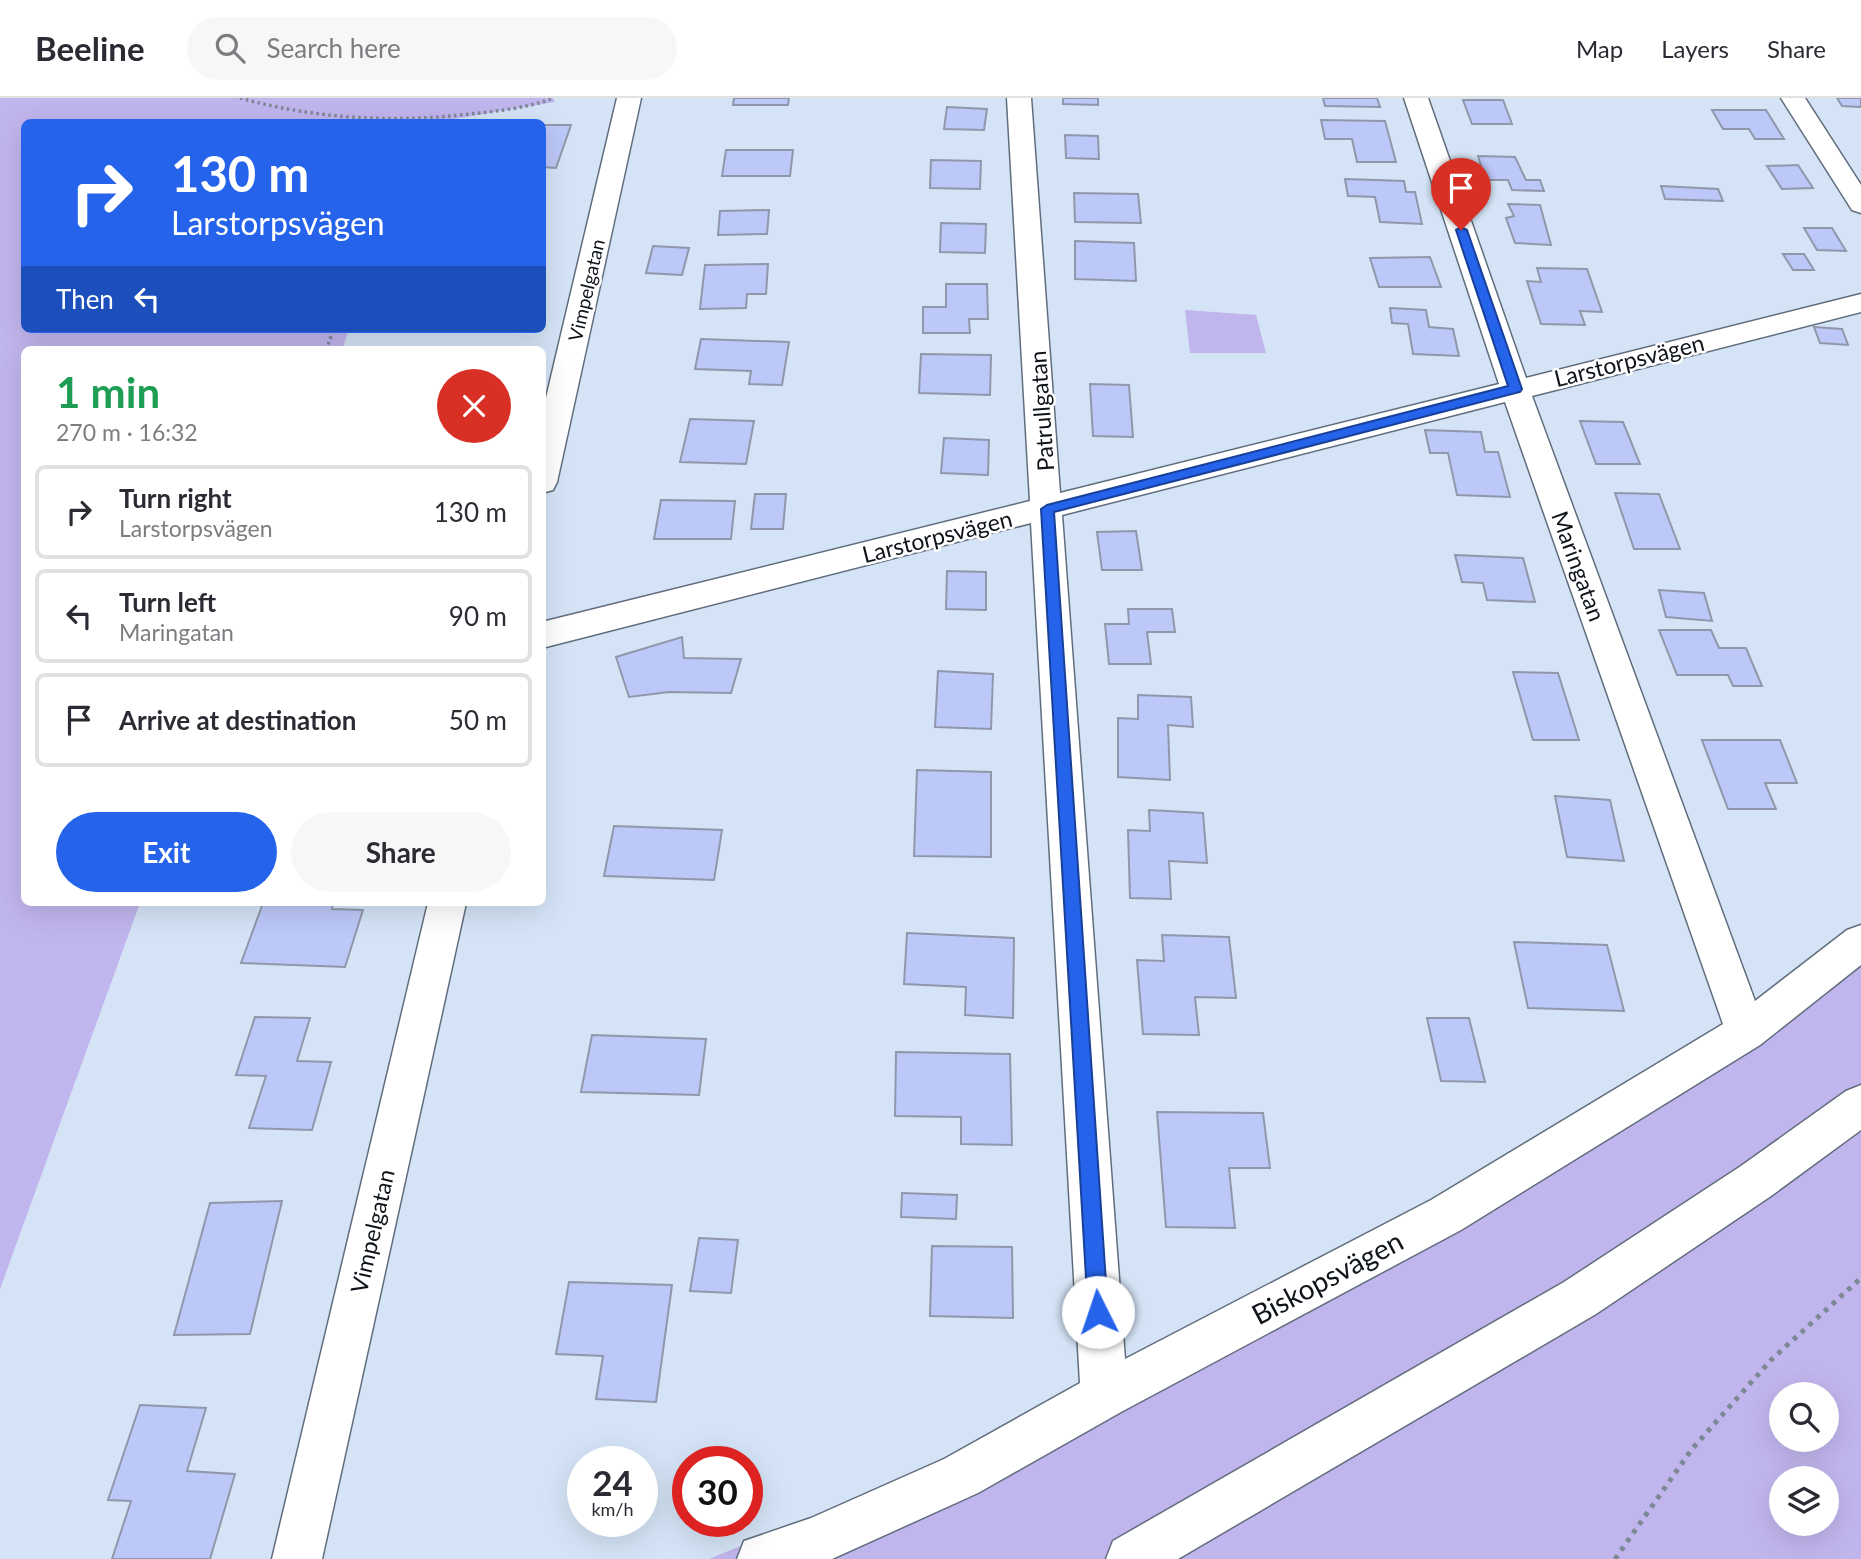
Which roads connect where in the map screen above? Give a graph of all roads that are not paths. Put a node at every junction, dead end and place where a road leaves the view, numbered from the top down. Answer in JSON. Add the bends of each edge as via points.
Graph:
{"nodes":[{"id":1,"x":629,"y":98,"type":"edge"},
{"id":2,"x":1019,"y":98,"type":"edge"},
{"id":3,"x":1416,"y":98,"type":"edge"},
{"id":4,"x":1793,"y":98,"type":"edge"},
{"id":5,"x":1861,"y":205,"type":"edge"},
{"id":6,"x":1861,"y":303,"type":"edge"},
{"id":7,"x":1515,"y":389,"type":"junction"},
{"id":8,"x":546,"y":464,"type":"edge"},
{"id":9,"x":1047,"y":509,"type":"junction"},
{"id":10,"x":546,"y":634,"type":"edge"},
{"id":11,"x":446,"y":906,"type":"edge"},
{"id":12,"x":1861,"y":942,"type":"edge"},
{"id":13,"x":1746,"y":1032,"type":"junction"},
{"id":14,"x":1861,"y":1105,"type":"edge"},
{"id":15,"x":1104,"y":1395,"type":"junction"},
{"id":16,"x":297,"y":1559,"type":"edge"},
{"id":17,"x":762,"y":1559,"type":"edge"},
{"id":18,"x":1130,"y":1559,"type":"edge"}],
"edges":[{"from":1,"to":8,"type":"street","name":"Vimpelgatan"},
{"from":2,"to":9,"type":"street","name":"Patrullgatan"},
{"from":3,"to":7,"type":"street","name":"Maringatan"},
{"from":4,"to":5,"type":"street"},
{"from":6,"to":7,"type":"street","name":"Larstorpsvägen"},
{"from":7,"to":9,"type":"street","name":"Larstorpsvägen"},
{"from":7,"to":13,"type":"street","name":"Maringatan"},
{"from":9,"to":10,"type":"street","name":"Larstorpsvägen"},
{"from":9,"to":15,"type":"street","name":"Patrullgatan"},
{"from":11,"to":16,"type":"street","name":"Vimpelgatan"},
{"from":12,"to":13,"type":"street","name":"Biskopsvägen"},
{"from":13,"to":15,"type":"street","name":"Biskopsvägen","via":[[1446,1214]]},
{"from":14,"to":18,"type":"street","via":[[1580,1298]]},
{"from":15,"to":17,"type":"street","name":"Biskopsvägen","via":[[961,1476],[816,1541]]}]}
